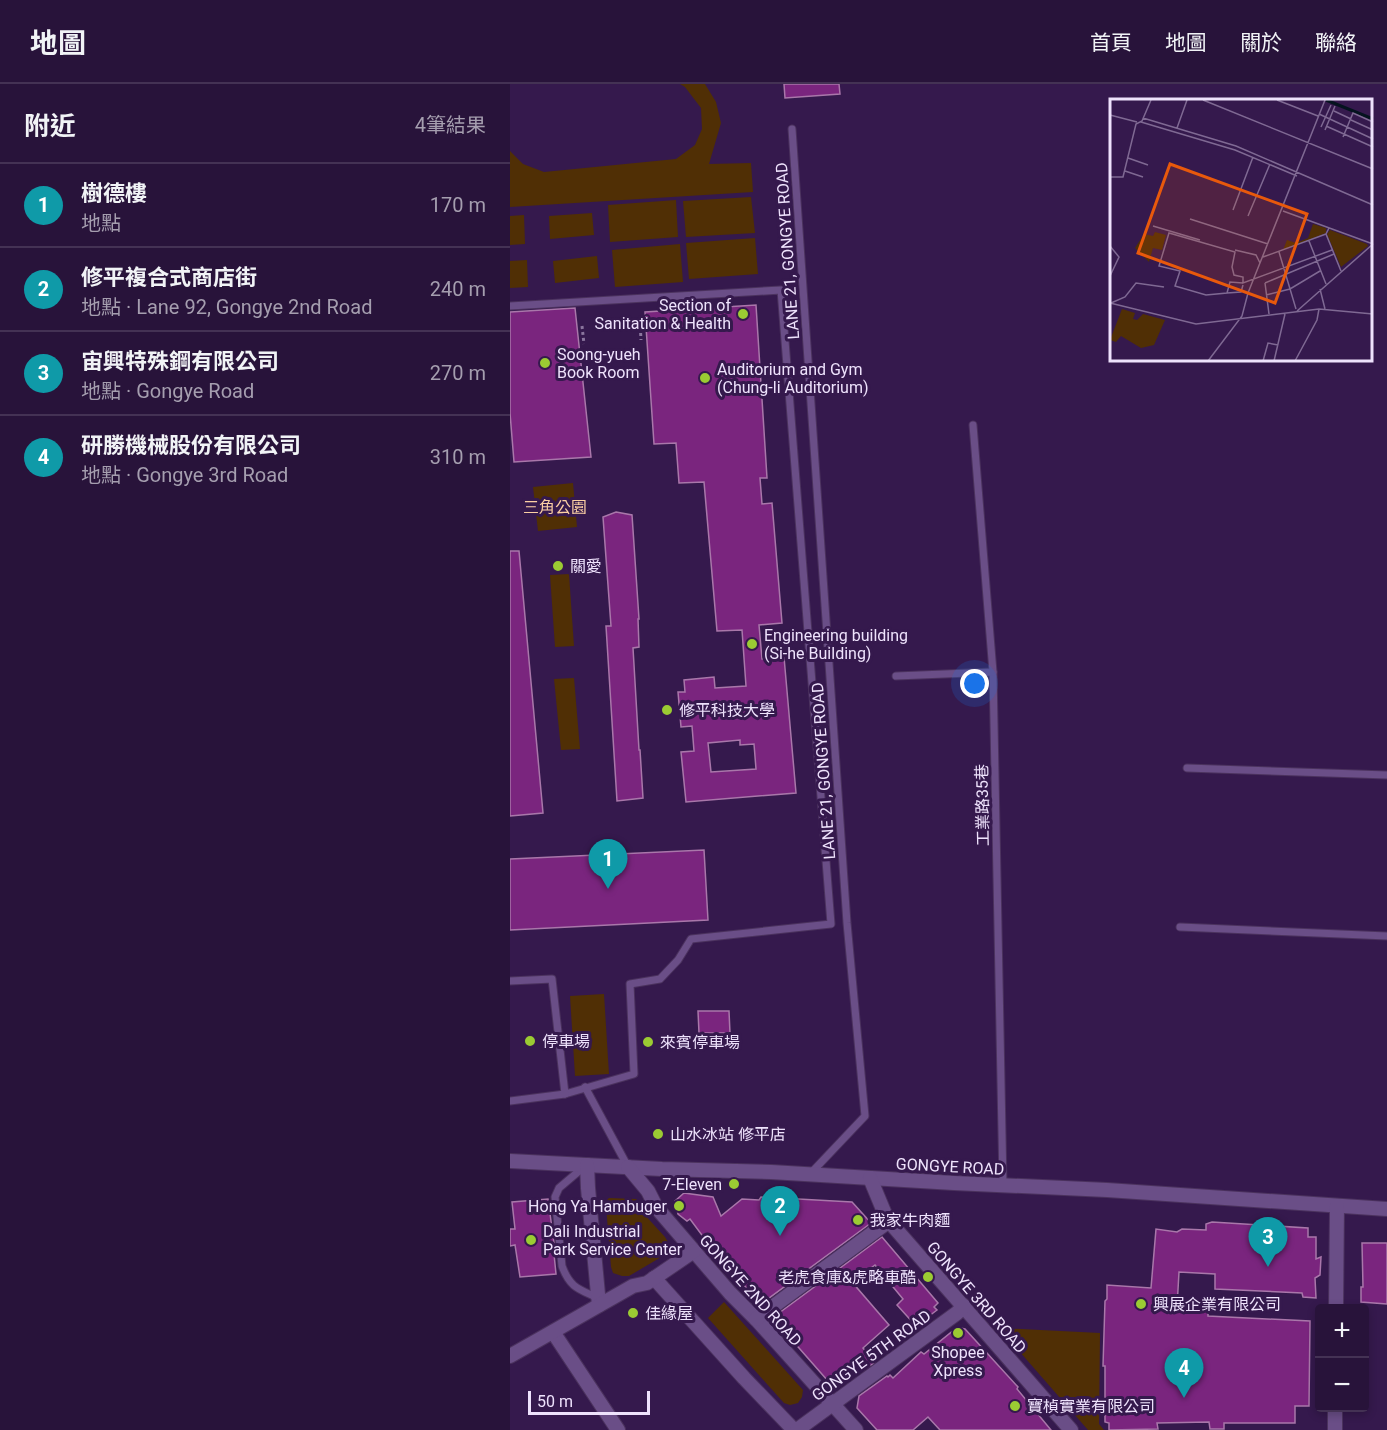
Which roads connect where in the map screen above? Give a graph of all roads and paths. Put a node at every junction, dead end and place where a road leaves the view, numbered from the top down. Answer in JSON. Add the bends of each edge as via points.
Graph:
{"nodes":[{"id":1,"x":792,"y":129,"type":"dead end"},
{"id":2,"x":510,"y":306,"type":"edge"},
{"id":3,"x":640,"y":321,"type":"dead end"},
{"id":4,"x":582,"y":326,"type":"dead end"},
{"id":5,"x":641,"y":340,"type":"dead end"},
{"id":6,"x":584,"y":345,"type":"dead end"},
{"id":7,"x":973,"y":425,"type":"dead end"},
{"id":8,"x":993,"y":672,"type":"junction"},
{"id":9,"x":896,"y":676,"type":"dead end"},
{"id":10,"x":1187,"y":768,"type":"dead end"},
{"id":11,"x":1387,"y":775,"type":"edge"},
{"id":12,"x":847,"y":923,"type":"junction"},
{"id":13,"x":831,"y":924,"type":"junction"},
{"id":14,"x":1180,"y":927,"type":"dead end"},
{"id":15,"x":1387,"y":936,"type":"edge"},
{"id":16,"x":510,"y":981,"type":"edge"},
{"id":17,"x":585,"y":1087,"type":"junction"},
{"id":18,"x":565,"y":1094,"type":"junction"},
{"id":19,"x":510,"y":1101,"type":"edge"},
{"id":20,"x":510,"y":1161,"type":"edge"},
{"id":21,"x":587,"y":1165,"type":"junction"},
{"id":22,"x":628,"y":1167,"type":"junction"},
{"id":23,"x":810,"y":1174,"type":"junction"},
{"id":24,"x":870,"y":1178,"type":"junction"},
{"id":25,"x":1003,"y":1185,"type":"junction"},
{"id":26,"x":1337,"y":1206,"type":"junction"},
{"id":27,"x":1387,"y":1209,"type":"edge"},
{"id":28,"x":889,"y":1221,"type":"junction"},
{"id":29,"x":694,"y":1251,"type":"junction"},
{"id":30,"x":654,"y":1278,"type":"junction"},
{"id":31,"x":599,"y":1302,"type":"junction"},
{"id":32,"x":1336,"y":1304,"type":"edge"},
{"id":33,"x":964,"y":1306,"type":"junction"},
{"id":34,"x":756,"y":1319,"type":"junction"},
{"id":35,"x":553,"y":1332,"type":"junction"},
{"id":36,"x":510,"y":1356,"type":"edge"},
{"id":37,"x":832,"y":1404,"type":"junction"},
{"id":38,"x":1335,"y":1412,"type":"edge"},
{"id":39,"x":618,"y":1430,"type":"edge"},
{"id":40,"x":796,"y":1430,"type":"edge"},
{"id":41,"x":856,"y":1430,"type":"edge"},
{"id":42,"x":1071,"y":1430,"type":"edge"},
{"id":43,"x":1335,"y":1430,"type":"edge"}],
"edges":[{"from":1,"to":12,"type":"lane","name":"LANE 21, GONGYE ROAD"},
{"from":2,"to":13,"type":"lane","via":[[781,290]]},
{"from":3,"to":5,"type":"path"},
{"from":4,"to":6,"type":"path"},
{"from":7,"to":8,"type":"lane","name":"工業路35巷"},
{"from":8,"to":9,"type":"lane"},
{"from":8,"to":25,"type":"lane","name":"工業路35巷"},
{"from":10,"to":11,"type":"lane"},
{"from":12,"to":13,"type":"lane"},
{"from":12,"to":23,"type":"lane","name":"LANE 21, GONGYE ROAD","via":[[866,1116]]},
{"from":13,"to":17,"type":"lane","via":[[691,939],[660,979],[630,984],[634,1074]]},
{"from":14,"to":15,"type":"lane"},
{"from":16,"to":18,"type":"lane","via":[[552,979]]},
{"from":17,"to":18,"type":"lane"},
{"from":17,"to":22,"type":"lane"},
{"from":18,"to":19,"type":"lane"},
{"from":20,"to":21,"type":"street","name":"GONGYE ROAD"},
{"from":21,"to":22,"type":"street","name":"GONGYE ROAD"},
{"from":21,"to":31,"type":"street"},
{"from":21,"to":31,"type":"lane","via":[[555,1197],[565,1276],[572,1286]]},
{"from":22,"to":23,"type":"street","name":"GONGYE ROAD"},
{"from":22,"to":29,"type":"street","name":"GONGYE 2ND ROAD"},
{"from":23,"to":24,"type":"street","name":"GONGYE ROAD"},
{"from":24,"to":25,"type":"street","name":"GONGYE ROAD"},
{"from":24,"to":28,"type":"street","name":"GONGYE 3RD ROAD"},
{"from":25,"to":26,"type":"street","name":"GONGYE ROAD"},
{"from":26,"to":27,"type":"street","name":"GONGYE ROAD"},
{"from":26,"to":32,"type":"street"},
{"from":28,"to":33,"type":"street","name":"GONGYE 3RD ROAD"},
{"from":28,"to":34,"type":"street"},
{"from":29,"to":30,"type":"street"},
{"from":29,"to":34,"type":"street","name":"GONGYE 2ND ROAD"},
{"from":30,"to":31,"type":"street"},
{"from":30,"to":40,"type":"street"},
{"from":31,"to":35,"type":"street"},
{"from":33,"to":37,"type":"street","name":"GONGYE 5TH ROAD"},
{"from":33,"to":42,"type":"street","name":"GONGYE 3RD ROAD"},
{"from":34,"to":37,"type":"street","name":"GONGYE 2ND ROAD"},
{"from":35,"to":36,"type":"street"},
{"from":35,"to":39,"type":"street"},
{"from":37,"to":40,"type":"street","name":"GONGYE 5TH ROAD"},
{"from":37,"to":41,"type":"street","name":"GONGYE 2ND ROAD"},
{"from":38,"to":43,"type":"street"}]}
